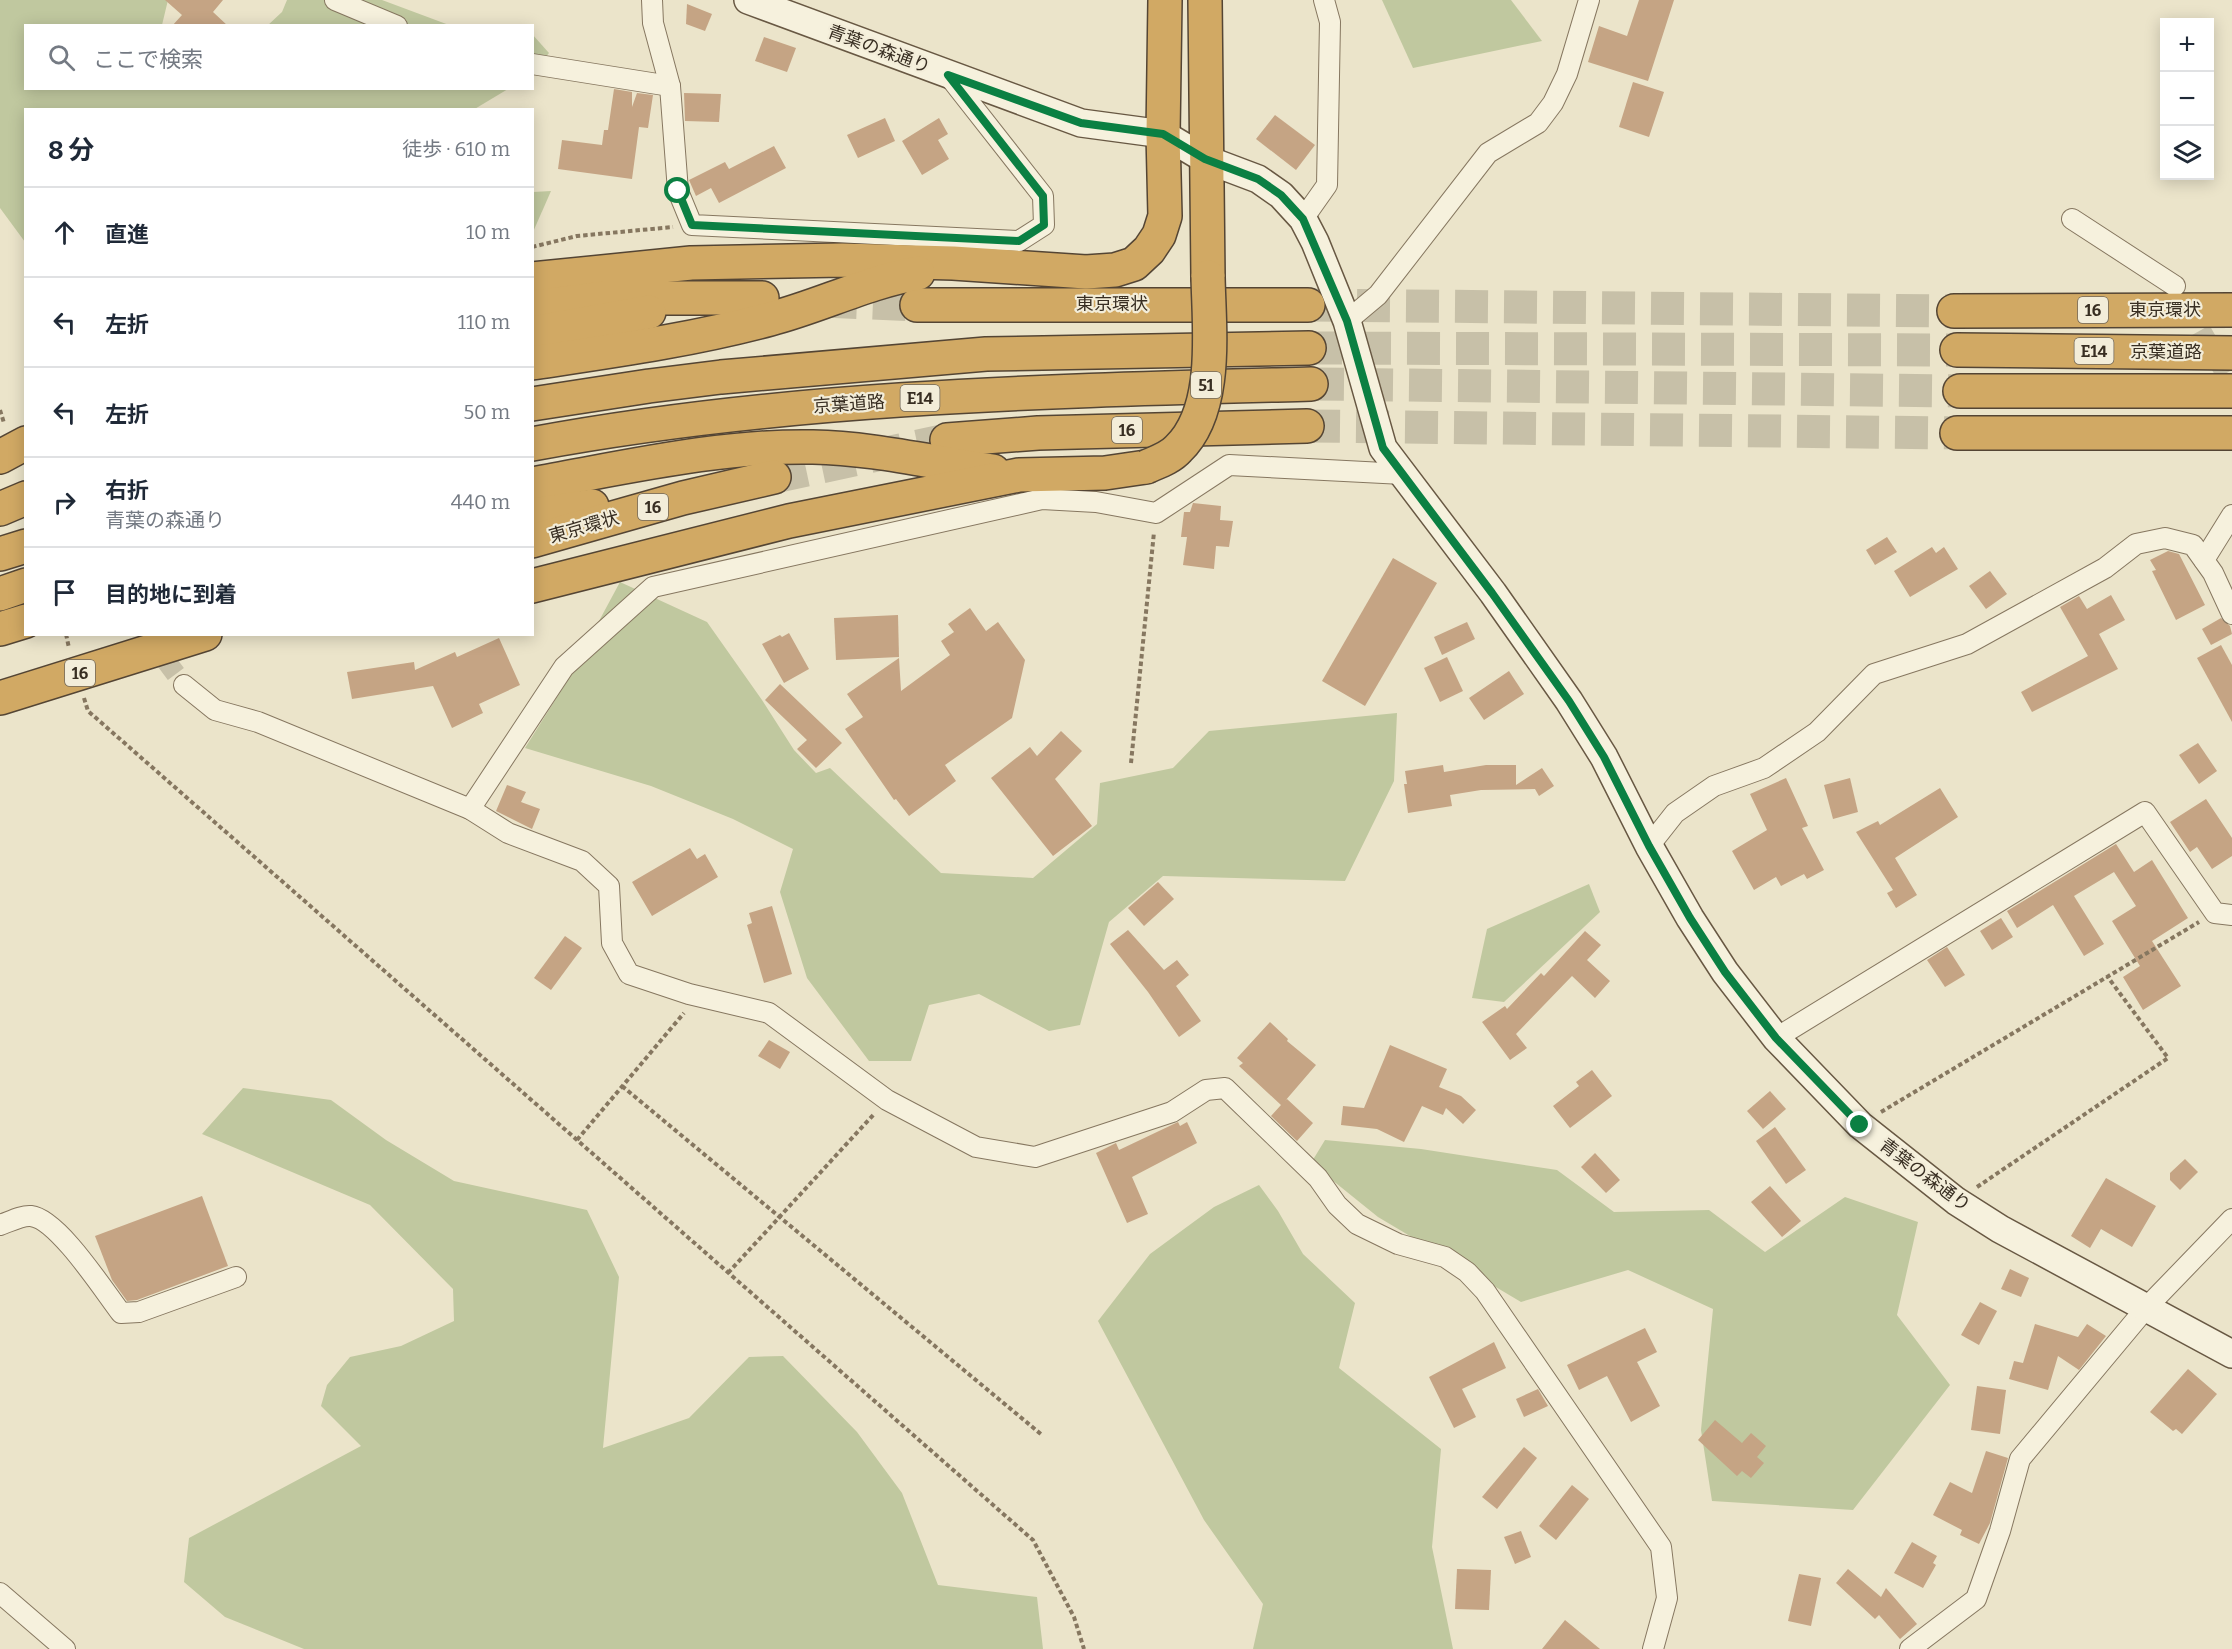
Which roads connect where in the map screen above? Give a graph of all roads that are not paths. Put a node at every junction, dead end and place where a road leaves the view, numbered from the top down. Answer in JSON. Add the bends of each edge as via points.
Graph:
{"nodes":[{"id":1,"x":335,"y":0,"type":"edge"},
{"id":2,"x":652,"y":0,"type":"edge"},
{"id":3,"x":748,"y":0,"type":"edge"},
{"id":4,"x":1165,"y":0,"type":"edge"},
{"id":5,"x":1205,"y":0,"type":"edge"},
{"id":6,"x":1324,"y":0,"type":"edge"},
{"id":7,"x":1589,"y":0,"type":"edge"},
{"id":8,"x":392,"y":24,"type":"edge"},
{"id":9,"x":534,"y":64,"type":"edge"},
{"id":10,"x":948,"y":75,"type":"junction"},
{"id":11,"x":670,"y":87,"type":"junction"},
{"id":12,"x":1163,"y":134,"type":"junction"},
{"id":13,"x":1205,"y":159,"type":"junction"},
{"id":14,"x":1303,"y":219,"type":"junction"},
{"id":15,"x":2072,"y":219,"type":"dead end"},
{"id":16,"x":953,"y":263,"type":"junction"},
{"id":17,"x":534,"y":279,"type":"edge"},
{"id":18,"x":2175,"y":286,"type":"tunnel mouth"},
{"id":19,"x":762,"y":298,"type":"dead end"},
{"id":20,"x":703,"y":299,"type":"junction"},
{"id":21,"x":916,"y":305,"type":"tunnel mouth"},
{"id":22,"x":1308,"y":305,"type":"tunnel mouth"},
{"id":23,"x":534,"y":308,"type":"edge"},
{"id":24,"x":2232,"y":310,"type":"edge"},
{"id":25,"x":1954,"y":312,"type":"tunnel mouth"},
{"id":26,"x":1347,"y":321,"type":"junction"},
{"id":27,"x":534,"y":333,"type":"edge"},
{"id":28,"x":1309,"y":348,"type":"tunnel mouth"},
{"id":29,"x":1957,"y":350,"type":"tunnel mouth"},
{"id":30,"x":2232,"y":353,"type":"edge"},
{"id":31,"x":534,"y":363,"type":"edge"},
{"id":32,"x":1311,"y":384,"type":"tunnel mouth"},
{"id":33,"x":1960,"y":391,"type":"tunnel mouth"},
{"id":34,"x":2232,"y":391,"type":"edge"},
{"id":35,"x":534,"y":404,"type":"edge"},
{"id":36,"x":1307,"y":426,"type":"tunnel mouth"},
{"id":37,"x":1957,"y":433,"type":"tunnel mouth"},
{"id":38,"x":2232,"y":433,"type":"edge"},
{"id":39,"x":948,"y":440,"type":"tunnel mouth"},
{"id":40,"x":24,"y":444,"type":"edge"},
{"id":41,"x":534,"y":444,"type":"edge"},
{"id":42,"x":0,"y":457,"type":"edge"},
{"id":43,"x":1403,"y":474,"type":"junction"},
{"id":44,"x":1019,"y":475,"type":"junction"},
{"id":45,"x":774,"y":477,"type":"tunnel mouth"},
{"id":46,"x":534,"y":484,"type":"edge"},
{"id":47,"x":683,"y":498,"type":"junction"},
{"id":48,"x":24,"y":499,"type":"edge"},
{"id":49,"x":0,"y":509,"type":"edge"},
{"id":50,"x":534,"y":515,"type":"edge"},
{"id":51,"x":2232,"y":515,"type":"edge"},
{"id":52,"x":534,"y":540,"type":"edge"},
{"id":53,"x":24,"y":547,"type":"edge"},
{"id":54,"x":0,"y":554,"type":"edge"},
{"id":55,"x":2204,"y":560,"type":"junction"},
{"id":56,"x":534,"y":585,"type":"edge"},
{"id":57,"x":24,"y":586,"type":"edge"},
{"id":58,"x":0,"y":594,"type":"edge"},
{"id":59,"x":2232,"y":614,"type":"edge"},
{"id":60,"x":24,"y":622,"type":"edge"},
{"id":61,"x":0,"y":629,"type":"edge"},
{"id":62,"x":199,"y":636,"type":"edge"},
{"id":63,"x":183,"y":685,"type":"tunnel mouth"},
{"id":64,"x":0,"y":698,"type":"edge"},
{"id":65,"x":470,"y":809,"type":"junction"},
{"id":66,"x":1649,"y":846,"type":"junction"},
{"id":67,"x":2223,"y":914,"type":"edge"},
{"id":68,"x":1776,"y":1038,"type":"junction"},
{"id":69,"x":2232,"y":1219,"type":"edge"},
{"id":70,"x":0,"y":1225,"type":"edge"},
{"id":71,"x":236,"y":1277,"type":"dead end"},
{"id":72,"x":2146,"y":1308,"type":"junction"},
{"id":73,"x":2232,"y":1354,"type":"edge"},
{"id":74,"x":2,"y":1598,"type":"edge"},
{"id":75,"x":65,"y":1649,"type":"edge"},
{"id":76,"x":1653,"y":1649,"type":"edge"},
{"id":77,"x":1910,"y":1649,"type":"edge"}],
"edges":[{"from":1,"to":8,"type":"street"},
{"from":2,"to":11,"type":"street","via":[[653,23]]},
{"from":3,"to":10,"type":"street","name":"青葉の森通り"},
{"from":4,"to":12,"type":"highway"},
{"from":5,"to":13,"type":"highway","number":"51"},
{"from":6,"to":14,"type":"street","via":[[1330,22],[1327,185]]},
{"from":7,"to":26,"type":"street","via":[[1567,74],[1538,123],[1488,153],[1378,295]]},
{"from":9,"to":11,"type":"street"},
{"from":10,"to":11,"type":"street","via":[[1043,196],[1044,225],[1019,241],[692,225],[678,191]]},
{"from":10,"to":12,"type":"street","name":"青葉の森通り","via":[[1081,123]]},
{"from":12,"to":13,"type":"street","name":"青葉の森通り"},
{"from":12,"to":16,"type":"highway","via":[[1165,216],[1160,236],[1134,264],[1086,272]]},
{"from":13,"to":14,"type":"street","name":"青葉の森通り","via":[[1258,179],[1281,195]]},
{"from":13,"to":44,"type":"highway","number":"51","bridge":true,"via":[[1209,362],[1205,397],[1187,438],[1179,449],[1146,467],[1105,473]]},
{"from":14,"to":26,"type":"street","name":"青葉の森通り"},
{"from":15,"to":18,"type":"street"},
{"from":16,"to":17,"type":"highway","via":[[691,263]]},
{"from":16,"to":31,"type":"highway","via":[[734,329]]},
{"from":19,"to":20,"type":"highway"},
{"from":20,"to":23,"type":"highway","via":[[603,298]]},
{"from":20,"to":27,"type":"highway"},
{"from":21,"to":22,"type":"highway","name":"東京環状"},
{"from":24,"to":25,"type":"highway","name":"東京環状","number":"16"},
{"from":26,"to":43,"type":"street","name":"青葉の森通り","via":[[1383,448]]},
{"from":28,"to":35,"type":"highway","number":"E14","via":[[986,354],[711,378]]},
{"from":29,"to":30,"type":"highway","name":"京葉道路","number":"E14"},
{"from":32,"to":41,"type":"highway","name":"京葉道路","number":"E14","via":[[982,393],[763,410],[619,428]]},
{"from":33,"to":34,"type":"highway"},
{"from":36,"to":39,"type":"highway","number":"16","via":[[1038,433]]},
{"from":37,"to":38,"type":"highway"},
{"from":40,"to":42,"type":"highway"},
{"from":43,"to":65,"type":"street","via":[[1229,465],[1156,513],[1096,502],[1042,499],[653,587],[564,667]]},
{"from":43,"to":66,"type":"street","name":"青葉の森通り","via":[[1569,701],[1604,757]]},
{"from":44,"to":46,"type":"highway","via":[[813,447],[681,459]]},
{"from":44,"to":56,"type":"highway","via":[[789,521]]},
{"from":45,"to":47,"type":"highway","name":"東京環状","number":"16"},
{"from":47,"to":50,"type":"highway","via":[[657,496]]},
{"from":47,"to":52,"type":"highway","name":"東京環状","number":"16"},
{"from":48,"to":49,"type":"highway"},
{"from":51,"to":55,"type":"street"},
{"from":53,"to":54,"type":"highway"},
{"from":55,"to":59,"type":"street"},
{"from":55,"to":66,"type":"street","via":[[2193,545],[2165,538],[2136,544],[2105,568],[1967,644],[1874,674],[1817,732],[1764,768],[1714,786],[1684,806]]},
{"from":57,"to":58,"type":"highway"},
{"from":60,"to":61,"type":"highway"},
{"from":62,"to":64,"type":"highway","number":"16"},
{"from":63,"to":65,"type":"street","via":[[215,710],[258,722]]},
{"from":65,"to":76,"type":"street","via":[[508,832],[582,861],[609,886],[612,943],[629,974],[770,1013],[887,1100],[976,1147],[1035,1157],[1172,1112],[1206,1090],[1225,1088],[1318,1178],[1357,1224],[1398,1244],[1445,1257],[1485,1291],[1661,1547],[1667,1598]]},
{"from":66,"to":68,"type":"street","name":"青葉の森通り","via":[[1725,972]]},
{"from":67,"to":68,"type":"street","via":[[2145,812]]},
{"from":68,"to":72,"type":"street","name":"青葉の森通り","via":[[1860,1125],[1956,1201]]},
{"from":69,"to":72,"type":"street"},
{"from":70,"to":71,"type":"street","via":[[29,1215],[43,1219],[75,1250],[121,1313],[139,1312]]},
{"from":72,"to":73,"type":"street","name":"青葉の森通り"},
{"from":72,"to":77,"type":"street","via":[[2020,1459],[1976,1599]]},
{"from":74,"to":75,"type":"street"}]}
